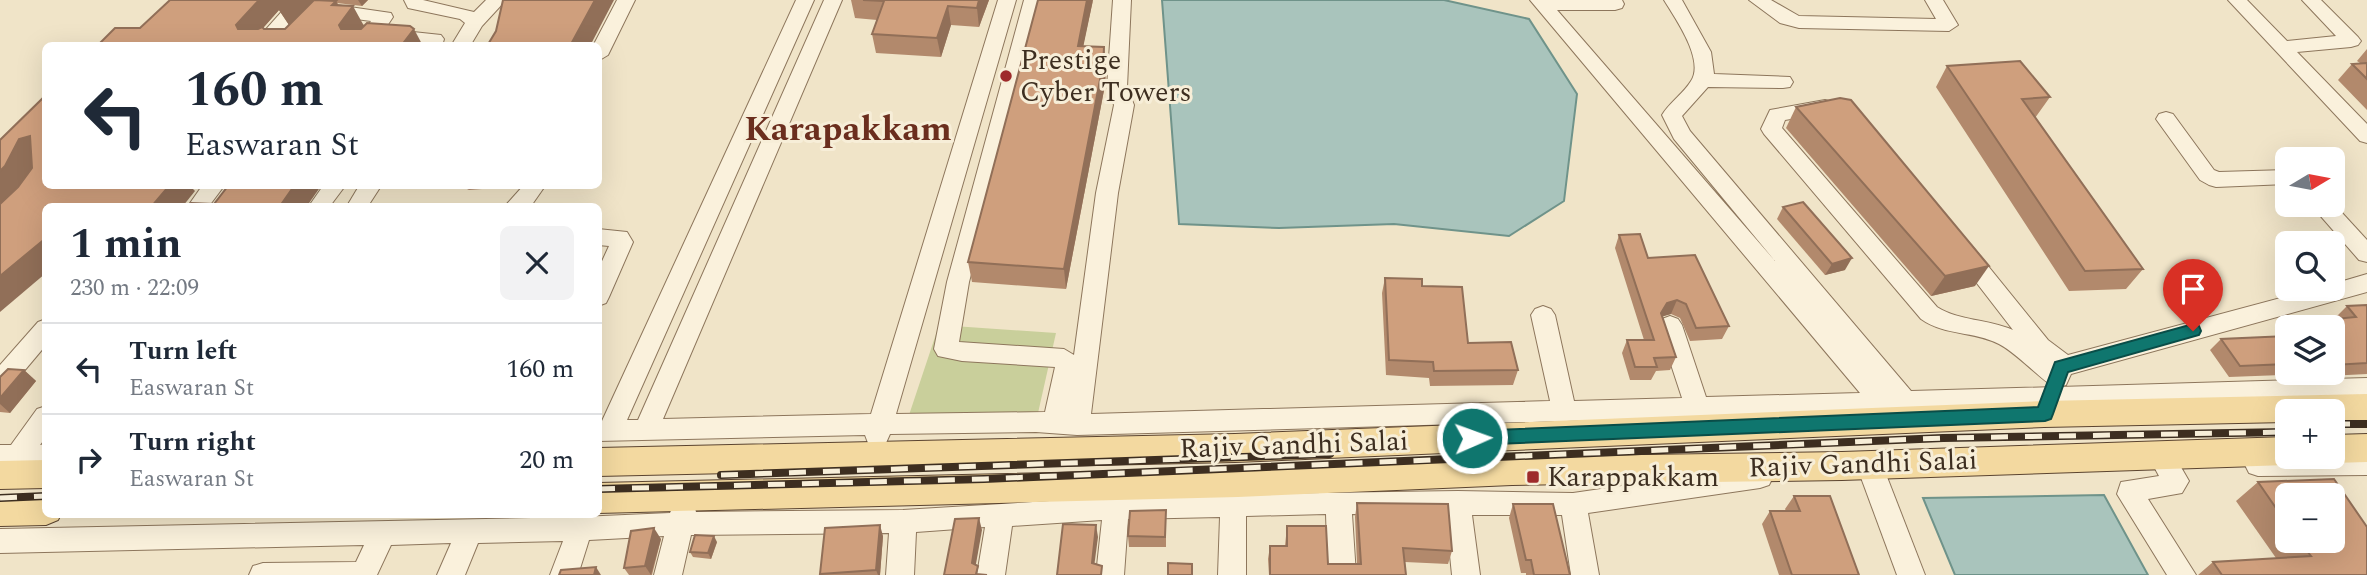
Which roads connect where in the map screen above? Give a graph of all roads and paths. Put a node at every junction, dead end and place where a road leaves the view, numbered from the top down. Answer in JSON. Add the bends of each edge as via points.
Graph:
{"nodes":[{"id":1,"x":302,"y":0,"type":"edge"},
{"id":2,"x":412,"y":0,"type":"edge"},
{"id":3,"x":497,"y":0,"type":"edge"},
{"id":4,"x":626,"y":0,"type":"edge"},
{"id":5,"x":805,"y":0,"type":"edge"},
{"id":6,"x":832,"y":0,"type":"edge"},
{"id":7,"x":1007,"y":0,"type":"edge"},
{"id":8,"x":1033,"y":0,"type":"edge"},
{"id":9,"x":1122,"y":0,"type":"edge"},
{"id":10,"x":1673,"y":0,"type":"edge"},
{"id":11,"x":1758,"y":0,"type":"edge"},
{"id":12,"x":1934,"y":0,"type":"edge"},
{"id":13,"x":2237,"y":0,"type":"edge"},
{"id":14,"x":2311,"y":0,"type":"edge"},
{"id":15,"x":1540,"y":2,"type":"edge"},
{"id":16,"x":1615,"y":4,"type":"dead end"},
{"id":17,"x":475,"y":22,"type":"junction"},
{"id":18,"x":368,"y":39,"type":"edge"},
{"id":19,"x":264,"y":42,"type":"edge"},
{"id":20,"x":290,"y":42,"type":"edge"},
{"id":21,"x":433,"y":42,"type":"edge"},
{"id":22,"x":462,"y":42,"type":"edge"},
{"id":23,"x":602,"y":47,"type":"edge"},
{"id":24,"x":2282,"y":47,"type":"junction"},
{"id":25,"x":1703,"y":80,"type":"junction"},
{"id":26,"x":1783,"y":82,"type":"dead end"},
{"id":27,"x":1843,"y":110,"type":"edge"},
{"id":28,"x":2165,"y":119,"type":"dead end"},
{"id":29,"x":2367,"y":136,"type":"edge"},
{"id":30,"x":2275,"y":178,"type":"edge"},
{"id":31,"x":2333,"y":217,"type":"edge"},
{"id":32,"x":1946,"y":230,"type":"edge"},
{"id":33,"x":602,"y":237,"type":"edge"},
{"id":34,"x":2367,"y":254,"type":"edge"},
{"id":35,"x":2367,"y":283,"type":"edge"},
{"id":36,"x":602,"y":288,"type":"edge"},
{"id":37,"x":1543,"y":315,"type":"dead end"},
{"id":38,"x":1671,"y":325,"type":"dead end"},
{"id":39,"x":42,"y":333,"type":"edge"},
{"id":40,"x":0,"y":382,"type":"edge"},
{"id":41,"x":2054,"y":388,"type":"junction"},
{"id":42,"x":2367,"y":388,"type":"edge"},
{"id":43,"x":1894,"y":401,"type":"junction"},
{"id":44,"x":1696,"y":406,"type":"junction"},
{"id":45,"x":2367,"y":407,"type":"edge"},
{"id":46,"x":1564,"y":409,"type":"junction"},
{"id":47,"x":882,"y":424,"type":"junction"},
{"id":48,"x":42,"y":425,"type":"edge"},
{"id":49,"x":1066,"y":425,"type":"junction"},
{"id":50,"x":646,"y":429,"type":"junction"},
{"id":51,"x":604,"y":431,"type":"edge"},
{"id":52,"x":1280,"y":433,"type":"junction"},
{"id":53,"x":2367,"y":448,"type":"edge"},
{"id":54,"x":2345,"y":454,"type":"edge"},
{"id":55,"x":869,"y":456,"type":"junction"},
{"id":56,"x":2101,"y":456,"type":"junction"},
{"id":57,"x":27,"y":458,"type":"edge"},
{"id":58,"x":2275,"y":461,"type":"edge"},
{"id":59,"x":602,"y":462,"type":"edge"},
{"id":60,"x":2165,"y":463,"type":"junction"},
{"id":61,"x":2275,"y":463,"type":"edge"},
{"id":62,"x":2345,"y":463,"type":"edge"},
{"id":63,"x":2367,"y":464,"type":"edge"},
{"id":64,"x":1856,"y":465,"type":"junction"},
{"id":65,"x":1233,"y":495,"type":"junction"},
{"id":66,"x":602,"y":499,"type":"edge"},
{"id":67,"x":1458,"y":502,"type":"junction"},
{"id":68,"x":1338,"y":503,"type":"junction"},
{"id":69,"x":1573,"y":503,"type":"junction"},
{"id":70,"x":1116,"y":508,"type":"junction"},
{"id":71,"x":42,"y":510,"type":"edge"},
{"id":72,"x":684,"y":510,"type":"junction"},
{"id":73,"x":0,"y":511,"type":"edge"},
{"id":74,"x":1000,"y":515,"type":"junction"},
{"id":75,"x":903,"y":521,"type":"junction"},
{"id":76,"x":580,"y":529,"type":"junction"},
{"id":77,"x":469,"y":531,"type":"junction"},
{"id":78,"x":383,"y":533,"type":"junction"},
{"id":79,"x":0,"y":541,"type":"edge"},
{"id":80,"x":263,"y":575,"type":"edge"},
{"id":81,"x":363,"y":575,"type":"edge"},
{"id":82,"x":451,"y":575,"type":"edge"},
{"id":83,"x":564,"y":575,"type":"edge"},
{"id":84,"x":668,"y":575,"type":"edge"},
{"id":85,"x":900,"y":575,"type":"edge"},
{"id":86,"x":991,"y":575,"type":"edge"},
{"id":87,"x":1110,"y":575,"type":"edge"},
{"id":88,"x":1232,"y":575,"type":"edge"},
{"id":89,"x":1342,"y":575,"type":"edge"},
{"id":90,"x":1466,"y":575,"type":"edge"},
{"id":91,"x":1585,"y":575,"type":"edge"},
{"id":92,"x":1911,"y":575,"type":"edge"},
{"id":93,"x":2182,"y":575,"type":"edge"}],
"edges":[{"from":1,"to":19,"type":"lane"},
{"from":2,"to":17,"type":"street","via":[[466,15]]},
{"from":3,"to":17,"type":"street"},
{"from":4,"to":23,"type":"street"},
{"from":5,"to":51,"type":"street"},
{"from":6,"to":50,"type":"street"},
{"from":7,"to":47,"type":"street"},
{"from":8,"to":49,"type":"street","via":[[958,282],[946,349],[1064,358]]},
{"from":9,"to":49,"type":"street","via":[[1117,87],[1124,105]]},
{"from":10,"to":25,"type":"street","via":[[1701,50],[1706,67]]},
{"from":11,"to":12,"type":"street","via":[[1799,23],[1949,25]]},
{"from":13,"to":24,"type":"street"},
{"from":14,"to":24,"type":"street","via":[[2351,41]]},
{"from":15,"to":16,"type":"street"},
{"from":15,"to":43,"type":"street"},
{"from":17,"to":22,"type":"street"},
{"from":18,"to":20,"type":"street","via":[[384,17],[322,9]]},
{"from":18,"to":21,"type":"street","via":[[427,37]]},
{"from":24,"to":29,"type":"street"},
{"from":25,"to":26,"type":"street"},
{"from":25,"to":43,"type":"street","via":[[1672,115],[1681,134]]},
{"from":27,"to":41,"type":"street","via":[[1807,108],[1777,115],[1771,129],[1929,313],[1960,328],[1989,330],[2029,350]]},
{"from":28,"to":30,"type":"street","via":[[2207,175],[2216,180]]},
{"from":31,"to":34,"type":"street"},
{"from":32,"to":41,"type":"street","via":[[2040,347]]},
{"from":33,"to":36,"type":"street","via":[[622,242]]},
{"from":35,"to":41,"type":"street"},
{"from":37,"to":46,"type":"street"},
{"from":38,"to":44,"type":"street"},
{"from":39,"to":40,"type":"street"},
{"from":41,"to":42,"type":"street"},
{"from":41,"to":43,"type":"street"},
{"from":41,"to":45,"type":"main road","name":"Rajiv Gandhi Salai"},
{"from":41,"to":52,"type":"main road","name":"Rajiv Gandhi Salai"},
{"from":43,"to":44,"type":"street"},
{"from":44,"to":46,"type":"street"},
{"from":46,"to":52,"type":"street"},
{"from":47,"to":49,"type":"street"},
{"from":47,"to":50,"type":"street"},
{"from":47,"to":55,"type":"street"},
{"from":48,"to":57,"type":"street"},
{"from":49,"to":52,"type":"street"},
{"from":50,"to":51,"type":"street"},
{"from":52,"to":55,"type":"main road","name":"Rajiv Gandhi Salai"},
{"from":53,"to":54,"type":"main road","name":"Rajiv Gandhi Salai"},
{"from":55,"to":59,"type":"main road","name":"Rajiv Gandhi Salai"},
{"from":56,"to":58,"type":"main road","name":"Rajiv Gandhi Salai"},
{"from":56,"to":60,"type":"street"},
{"from":56,"to":64,"type":"main road","name":"Rajiv Gandhi Salai"},
{"from":60,"to":61,"type":"street"},
{"from":60,"to":93,"type":"street","via":[[2176,481],[2173,485],[2130,490],[2130,494]]},
{"from":62,"to":63,"type":"street"},
{"from":64,"to":65,"type":"main road","name":"Rajiv Gandhi Salai","via":[[1513,471]]},
{"from":64,"to":69,"type":"street"},
{"from":64,"to":92,"type":"street"},
{"from":65,"to":68,"type":"street"},
{"from":65,"to":70,"type":"street"},
{"from":65,"to":72,"type":"main road","name":"Rajiv Gandhi Salai"},
{"from":65,"to":88,"type":"street"},
{"from":66,"to":72,"type":"main road","name":"Rajiv Gandhi Salai"},
{"from":67,"to":68,"type":"street"},
{"from":67,"to":69,"type":"street"},
{"from":67,"to":90,"type":"street"},
{"from":68,"to":89,"type":"street"},
{"from":69,"to":91,"type":"street"},
{"from":70,"to":74,"type":"street"},
{"from":70,"to":87,"type":"street"},
{"from":71,"to":73,"type":"main road"},
{"from":72,"to":75,"type":"street"},
{"from":72,"to":76,"type":"street"},
{"from":72,"to":84,"type":"street"},
{"from":74,"to":75,"type":"street"},
{"from":74,"to":86,"type":"street"},
{"from":75,"to":85,"type":"street"},
{"from":76,"to":77,"type":"street"},
{"from":76,"to":83,"type":"street"},
{"from":77,"to":78,"type":"street"},
{"from":77,"to":82,"type":"street"},
{"from":78,"to":79,"type":"street"},
{"from":78,"to":81,"type":"street"},
{"from":80,"to":81,"type":"street"}]}
